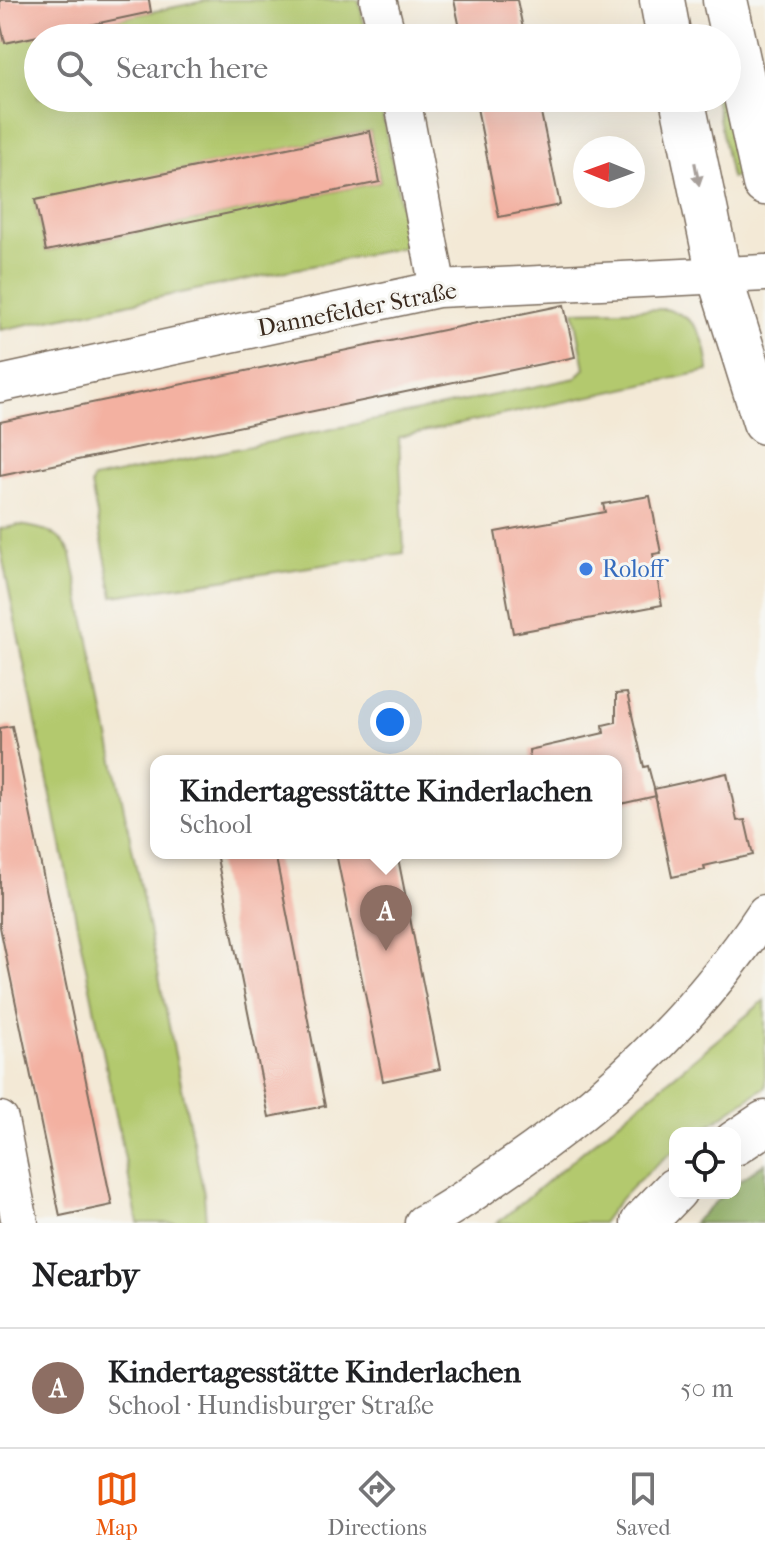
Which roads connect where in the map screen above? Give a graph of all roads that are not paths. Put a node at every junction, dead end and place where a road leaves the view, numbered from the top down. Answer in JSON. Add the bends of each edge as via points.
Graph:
{"nodes":[{"id":1,"x":378,"y":0,"type":"edge"},
{"id":2,"x":662,"y":0,"type":"edge"},
{"id":3,"x":725,"y":0,"type":"edge"},
{"id":4,"x":384,"y":24,"type":"edge"},
{"id":5,"x":666,"y":24,"type":"edge"},
{"id":6,"x":730,"y":24,"type":"edge"},
{"id":7,"x":741,"y":73,"type":"edge"},
{"id":8,"x":405,"y":112,"type":"edge"},
{"id":9,"x":685,"y":112,"type":"edge"},
{"id":10,"x":765,"y":183,"type":"edge"},
{"id":11,"x":765,"y":273,"type":"edge"},
{"id":12,"x":719,"y":275,"type":"junction"},
{"id":13,"x":438,"y":289,"type":"junction"},
{"id":14,"x":0,"y":384,"type":"edge"},
{"id":15,"x":765,"y":422,"type":"edge"},
{"id":16,"x":765,"y":913,"type":"edge"},
{"id":17,"x":0,"y":1120,"type":"edge"},
{"id":18,"x":765,"y":1123,"type":"edge"},
{"id":19,"x":741,"y":1139,"type":"edge"},
{"id":20,"x":669,"y":1196,"type":"edge"},
{"id":21,"x":20,"y":1223,"type":"edge"},
{"id":22,"x":423,"y":1223,"type":"edge"},
{"id":23,"x":643,"y":1223,"type":"edge"}],
"edges":[{"from":1,"to":4,"type":"street"},
{"from":2,"to":5,"type":"main road"},
{"from":3,"to":6,"type":"main road"},
{"from":7,"to":10,"type":"main road"},
{"from":8,"to":13,"type":"street"},
{"from":9,"to":12,"type":"main road","one_way":true},
{"from":11,"to":12,"type":"street","name":"Dannefelder Straße"},
{"from":12,"to":13,"type":"street","name":"Dannefelder Straße"},
{"from":12,"to":15,"type":"main road"},
{"from":13,"to":14,"type":"street","name":"Dannefelder Straße"},
{"from":16,"to":22,"type":"street","via":[[693,1006],[596,1103],[498,1176]]},
{"from":17,"to":21,"type":"street"},
{"from":18,"to":19,"type":"main road"},
{"from":20,"to":23,"type":"main road"}]}
